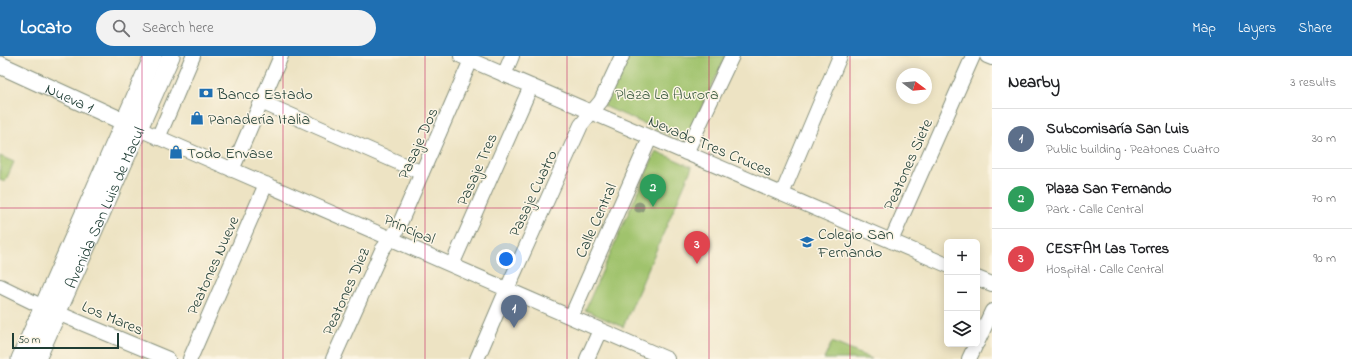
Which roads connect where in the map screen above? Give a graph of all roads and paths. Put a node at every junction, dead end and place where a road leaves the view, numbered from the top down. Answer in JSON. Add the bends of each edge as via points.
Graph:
{"nodes":[{"id":1,"x":153,"y":56,"type":"edge"},
{"id":2,"x":171,"y":56,"type":"edge"},
{"id":3,"x":193,"y":56,"type":"edge"},
{"id":4,"x":281,"y":56,"type":"edge"},
{"id":5,"x":512,"y":56,"type":"edge"},
{"id":6,"x":622,"y":56,"type":"edge"},
{"id":7,"x":732,"y":56,"type":"edge"},
{"id":8,"x":840,"y":56,"type":"edge"},
{"id":9,"x":973,"y":56,"type":"edge"},
{"id":10,"x":987,"y":56,"type":"edge"},
{"id":11,"x":466,"y":58,"type":"edge"},
{"id":12,"x":992,"y":58,"type":"edge"},
{"id":13,"x":2,"y":65,"type":"edge"},
{"id":14,"x":504,"y":74,"type":"junction"},
{"id":15,"x":530,"y":86,"type":"junction"},
{"id":16,"x":261,"y":102,"type":"junction"},
{"id":17,"x":592,"y":113,"type":"junction"},
{"id":18,"x":124,"y":122,"type":"junction"},
{"id":19,"x":139,"y":129,"type":"junction"},
{"id":20,"x":158,"y":138,"type":"junction"},
{"id":21,"x":650,"y":138,"type":"junction"},
{"id":22,"x":686,"y":153,"type":"junction"},
{"id":23,"x":232,"y":170,"type":"junction"},
{"id":24,"x":422,"y":173,"type":"junction"},
{"id":25,"x":266,"y":184,"type":"junction"},
{"id":26,"x":782,"y":194,"type":"junction"},
{"id":27,"x":391,"y":238,"type":"junction"},
{"id":28,"x":891,"y":241,"type":"junction"},
{"id":29,"x":944,"y":264,"type":"edge"},
{"id":30,"x":452,"y":265,"type":"junction"},
{"id":31,"x":980,"y":279,"type":"edge"},
{"id":32,"x":992,"y":284,"type":"edge"},
{"id":33,"x":0,"y":286,"type":"edge"},
{"id":34,"x":507,"y":289,"type":"junction"},
{"id":35,"x":51,"y":309,"type":"junction"},
{"id":36,"x":992,"y":311,"type":"edge"},
{"id":37,"x":571,"y":317,"type":"junction"},
{"id":38,"x":600,"y":330,"type":"junction"},
{"id":39,"x":980,"y":337,"type":"edge"},
{"id":40,"x":975,"y":347,"type":"edge"},
{"id":41,"x":20,"y":359,"type":"edge"},
{"id":42,"x":37,"y":359,"type":"edge"},
{"id":43,"x":168,"y":359,"type":"edge"},
{"id":44,"x":190,"y":359,"type":"edge"},
{"id":45,"x":333,"y":359,"type":"edge"},
{"id":46,"x":477,"y":359,"type":"edge"},
{"id":47,"x":587,"y":359,"type":"edge"},
{"id":48,"x":667,"y":359,"type":"edge"},
{"id":49,"x":969,"y":359,"type":"edge"}],
"edges":[{"from":1,"to":18,"type":"street","name":"Avenida San Luis de Macul"},
{"from":2,"to":19,"type":"street","name":"Avenida San Luis de Macul"},
{"from":3,"to":20,"type":"street"},
{"from":4,"to":16,"type":"street"},
{"from":5,"to":14,"type":"street"},
{"from":6,"to":17,"type":"street","name":"Pasaje Cuatro","via":[[601,101]]},
{"from":7,"to":22,"type":"street"},
{"from":8,"to":26,"type":"street"},
{"from":9,"to":28,"type":"street","name":"Peatones Siete"},
{"from":10,"to":12,"type":"street"},
{"from":11,"to":14,"type":"street","name":"Nevado Tres Cruces"},
{"from":11,"to":24,"type":"street","name":"Pasaje Dos"},
{"from":13,"to":18,"type":"street","name":"Nueva 1"},
{"from":14,"to":15,"type":"street","name":"Nevado Tres Cruces"},
{"from":15,"to":17,"type":"street","name":"Nevado Tres Cruces"},
{"from":15,"to":30,"type":"street","name":"Pasaje Tres"},
{"from":16,"to":23,"type":"street"},
{"from":16,"to":24,"type":"street"},
{"from":17,"to":21,"type":"street","name":"Nevado Tres Cruces"},
{"from":17,"to":34,"type":"street","name":"Pasaje Cuatro","via":[[582,126]]},
{"from":18,"to":19,"type":"street","name":"Nueva 1"},
{"from":18,"to":35,"type":"street","name":"Avenida San Luis de Macul"},
{"from":19,"to":20,"type":"street","name":"Principal"},
{"from":19,"to":35,"type":"street","name":"Avenida San Luis de Macul"},
{"from":20,"to":23,"type":"street","name":"Principal"},
{"from":21,"to":22,"type":"street","name":"Nevado Tres Cruces"},
{"from":21,"to":37,"type":"street","name":"Calle Central"},
{"from":22,"to":26,"type":"street","name":"Nevado Tres Cruces"},
{"from":23,"to":25,"type":"street","name":"Principal"},
{"from":24,"to":27,"type":"street","name":"Pasaje Dos"},
{"from":25,"to":27,"type":"street","name":"Principal"},
{"from":25,"to":44,"type":"street","name":"Peatones Nueve"},
{"from":26,"to":28,"type":"street","name":"Nevado Tres Cruces"},
{"from":27,"to":30,"type":"street","name":"Principal"},
{"from":27,"to":45,"type":"street","name":"Peatones Diez","via":[[382,250]]},
{"from":28,"to":29,"type":"street","name":"Nevado Tres Cruces"},
{"from":30,"to":34,"type":"street","name":"Principal"},
{"from":31,"to":32,"type":"street"},
{"from":33,"to":35,"type":"street","name":"Los Mares"},
{"from":34,"to":37,"type":"street","name":"Principal"},
{"from":34,"to":46,"type":"street","name":"Pasaje Cuatro"},
{"from":35,"to":41,"type":"street","name":"Avenida San Luis de Macul"},
{"from":35,"to":42,"type":"street","name":"Avenida San Luis de Macul"},
{"from":35,"to":43,"type":"street","name":"Los Mares"},
{"from":36,"to":39,"type":"street"},
{"from":37,"to":38,"type":"street","name":"Principal"},
{"from":38,"to":47,"type":"street"},
{"from":38,"to":48,"type":"street","name":"Principal"},
{"from":40,"to":49,"type":"street"}]}
